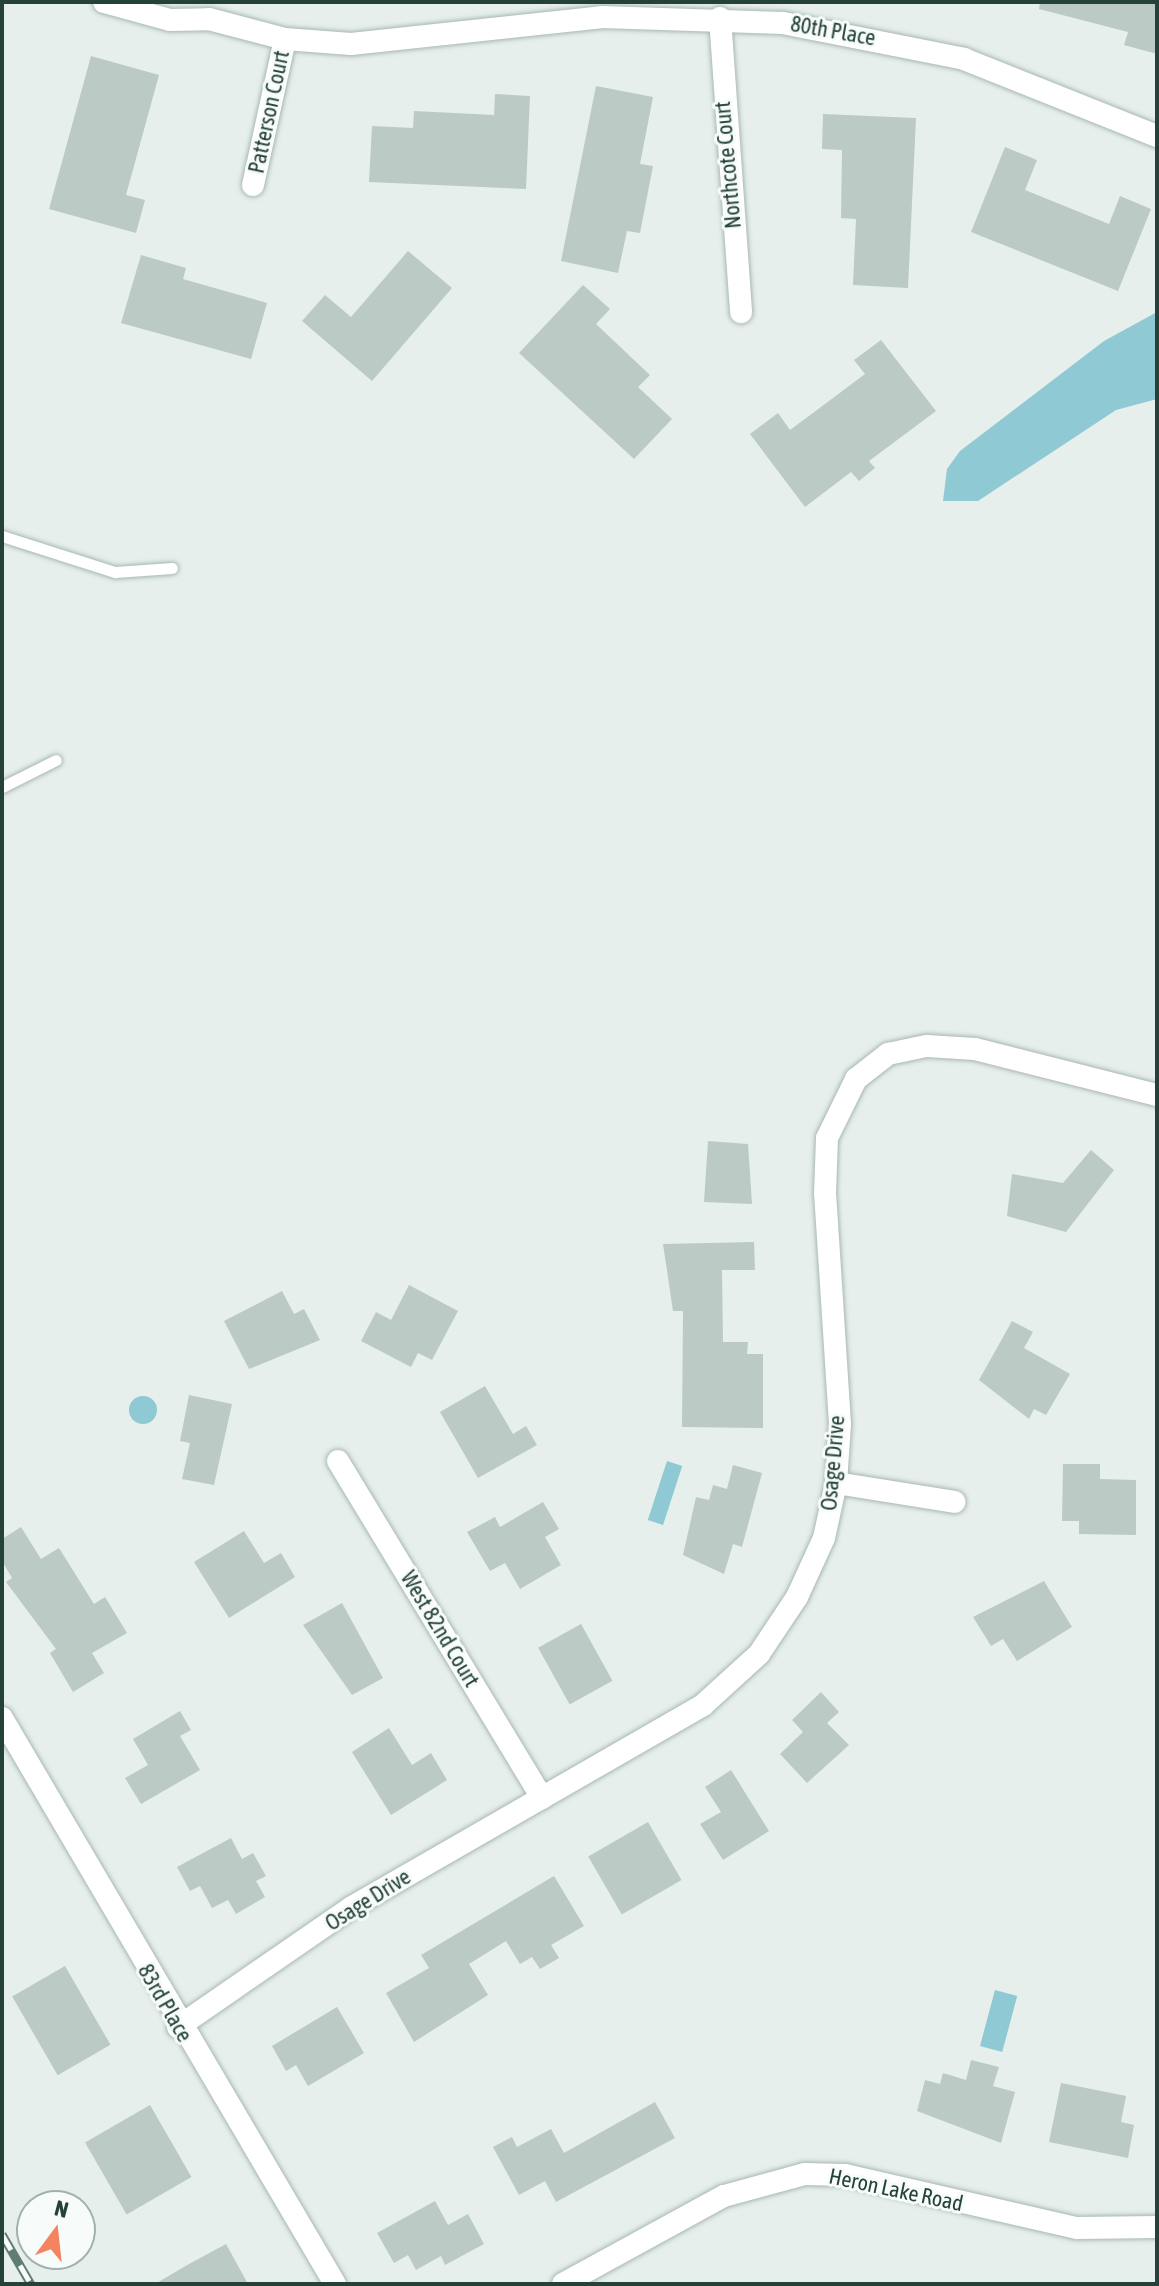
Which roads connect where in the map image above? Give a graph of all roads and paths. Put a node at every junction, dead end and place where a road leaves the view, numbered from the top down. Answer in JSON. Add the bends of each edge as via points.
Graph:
{"nodes":[{"id":1,"x":104,"y":2,"type":"edge"},
{"id":2,"x":185,"y":2,"type":"edge"},
{"id":3,"x":720,"y":18,"type":"junction"},
{"id":4,"x":209,"y":19,"type":"junction"},
{"id":5,"x":285,"y":39,"type":"junction"},
{"id":6,"x":1157,"y":136,"type":"edge"},
{"id":7,"x":253,"y":185,"type":"dead end"},
{"id":8,"x":741,"y":312,"type":"dead end"},
{"id":9,"x":2,"y":536,"type":"edge"},
{"id":10,"x":172,"y":568,"type":"dead end"},
{"id":11,"x":56,"y":760,"type":"dead end"},
{"id":12,"x":2,"y":787,"type":"edge"},
{"id":13,"x":1157,"y":1095,"type":"edge"},
{"id":14,"x":338,"y":1461,"type":"dead end"},
{"id":15,"x":836,"y":1483,"type":"junction"},
{"id":16,"x":954,"y":1502,"type":"dead end"},
{"id":17,"x":2,"y":1718,"type":"edge"},
{"id":18,"x":542,"y":1798,"type":"junction"},
{"id":19,"x":178,"y":2027,"type":"junction"},
{"id":20,"x":1157,"y":2227,"type":"edge"},
{"id":21,"x":335,"y":2284,"type":"edge"},
{"id":22,"x":563,"y":2284,"type":"edge"}],
"edges":[{"from":1,"to":4,"type":"street","name":"80th Place","via":[[170,20]]},
{"from":2,"to":4,"type":"street","name":"80th Place"},
{"from":3,"to":5,"type":"street","name":"80th Place","via":[[602,17],[351,44]]},
{"from":3,"to":6,"type":"street","name":"80th Place","via":[[868,36],[964,59]]},
{"from":3,"to":8,"type":"street","name":"Northcote Court"},
{"from":4,"to":5,"type":"street","name":"80th Place"},
{"from":5,"to":7,"type":"street","name":"Patterson Court"},
{"from":9,"to":10,"type":"lane","via":[[115,572]]},
{"from":11,"to":12,"type":"lane"},
{"from":13,"to":15,"type":"street","name":"Osage Drive","via":[[975,1049],[927,1046],[888,1054],[856,1079],[827,1138],[825,1193],[840,1424]]},
{"from":14,"to":18,"type":"street","name":"West 82nd Court"},
{"from":15,"to":16,"type":"street"},
{"from":15,"to":18,"type":"street","name":"Osage Drive","via":[[818,1550],[759,1654],[703,1705]]},
{"from":17,"to":19,"type":"street","name":"83rd Place"},
{"from":18,"to":19,"type":"street","name":"Osage Drive","via":[[352,1907]]},
{"from":19,"to":21,"type":"street","name":"83rd Place"},
{"from":20,"to":22,"type":"street","name":"Heron Lake Road","via":[[1077,2228],[845,2175],[805,2174],[724,2196]]}]}
